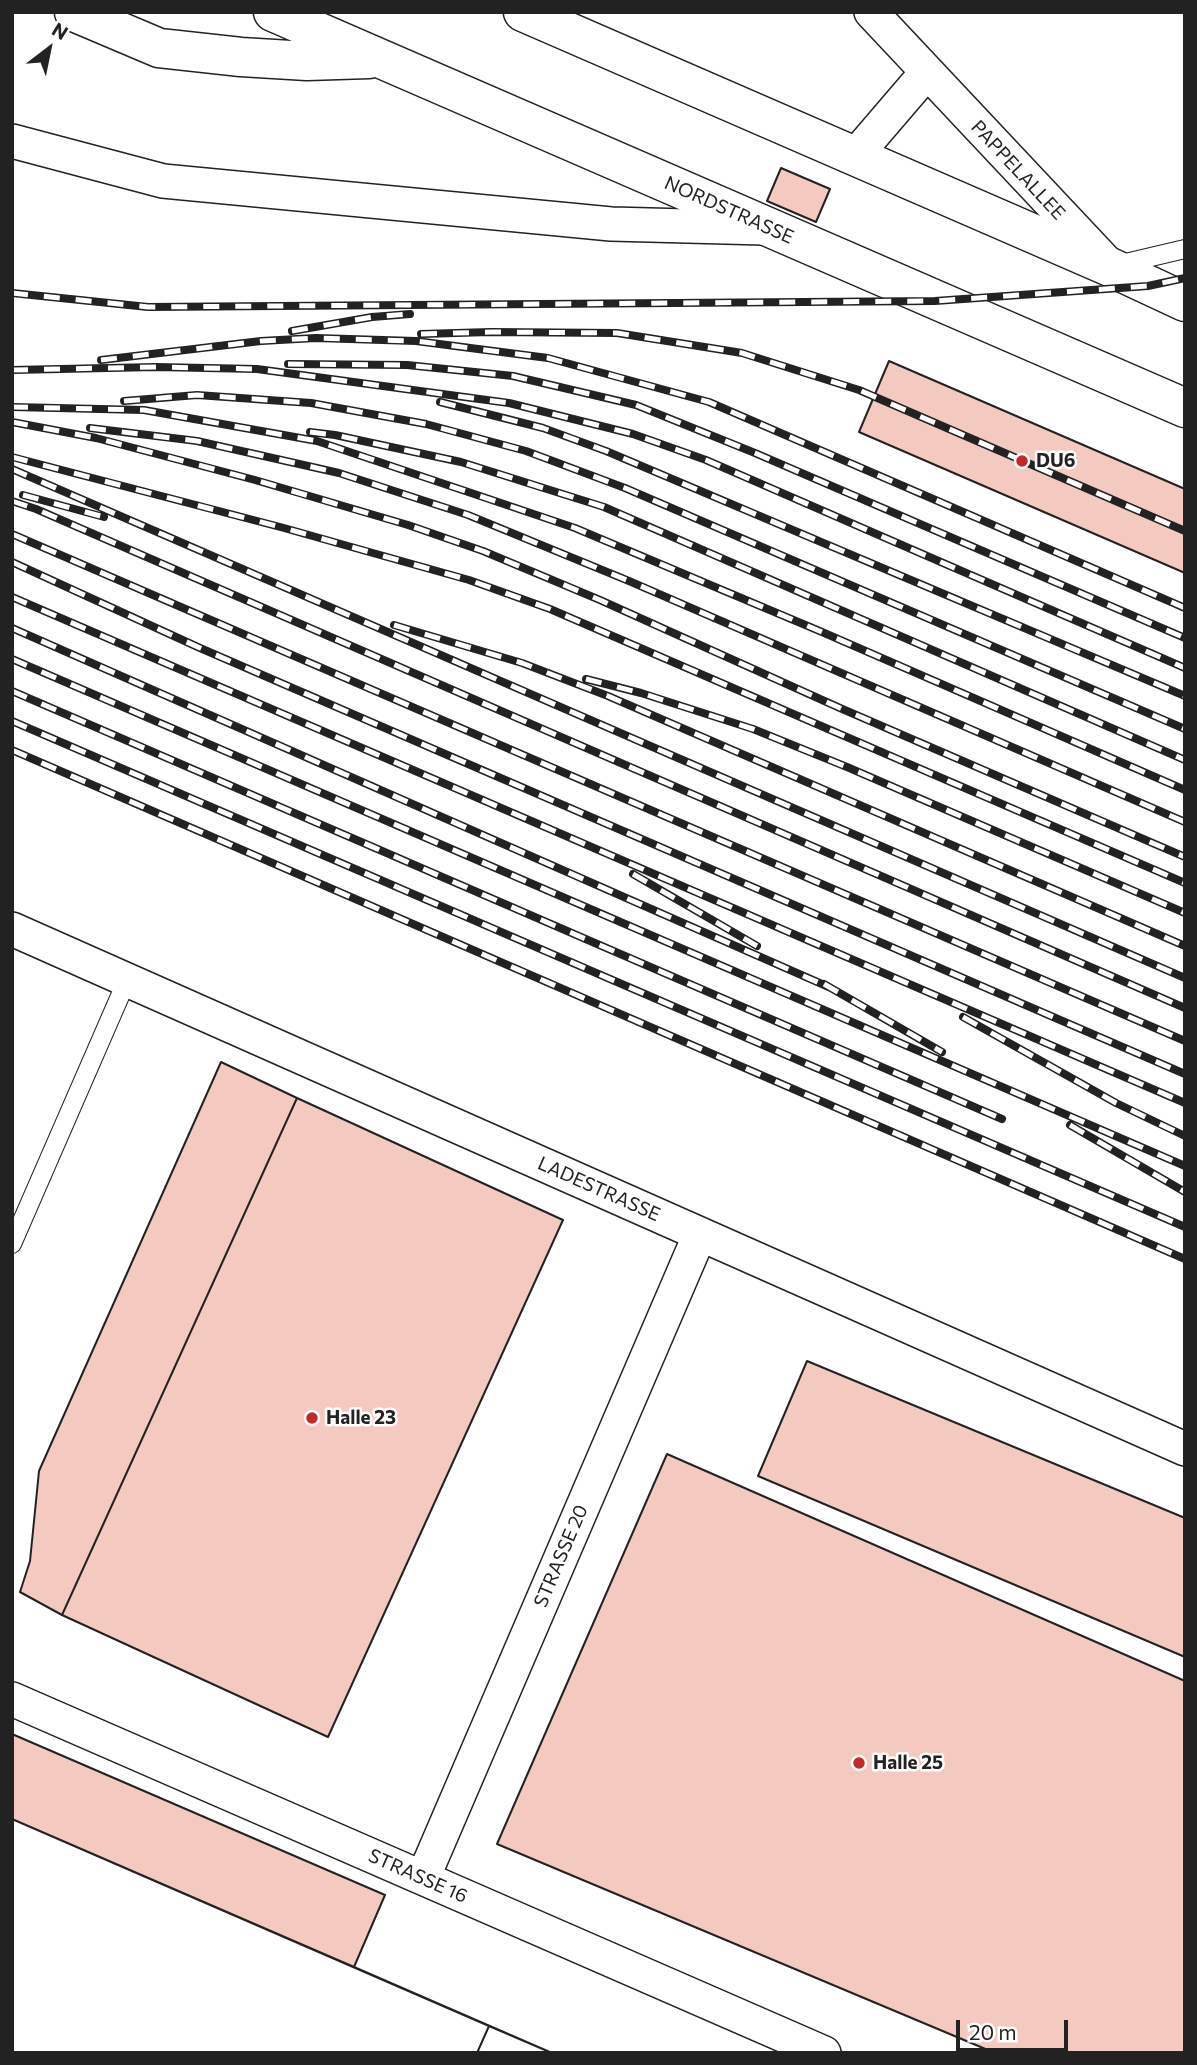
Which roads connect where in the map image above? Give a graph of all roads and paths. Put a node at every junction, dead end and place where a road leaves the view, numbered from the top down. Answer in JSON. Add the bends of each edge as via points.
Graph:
{"nodes":[{"id":1,"x":74,"y":12,"type":"edge"},
{"id":2,"x":273,"y":12,"type":"edge"},
{"id":3,"x":523,"y":12,"type":"edge"},
{"id":4,"x":871,"y":12,"type":"edge"},
{"id":5,"x":379,"y":58,"type":"junction"},
{"id":6,"x":927,"y":72,"type":"junction"},
{"id":7,"x":12,"y":141,"type":"edge"},
{"id":8,"x":855,"y":156,"type":"junction"},
{"id":9,"x":770,"y":228,"type":"junction"},
{"id":10,"x":1185,"y":248,"type":"edge"},
{"id":11,"x":1110,"y":267,"type":"junction"},
{"id":12,"x":1185,"y":302,"type":"edge"},
{"id":13,"x":1185,"y":408,"type":"edge"},
{"id":14,"x":12,"y":929,"type":"edge"},
{"id":15,"x":127,"y":980,"type":"junction"},
{"id":16,"x":700,"y":1234,"type":"junction"},
{"id":17,"x":12,"y":1244,"type":"edge"},
{"id":18,"x":1185,"y":1450,"type":"edge"},
{"id":19,"x":12,"y":1699,"type":"edge"},
{"id":20,"x":423,"y":1878,"type":"junction"},
{"id":21,"x":824,"y":2053,"type":"edge"}],
"edges":[{"from":1,"to":5,"type":"street","via":[[159,47],[307,61]]},
{"from":2,"to":5,"type":"street","name":"NORDSTRASSE"},
{"from":3,"to":8,"type":"street"},
{"from":4,"to":6,"type":"street","name":"PAPPELALLEE"},
{"from":5,"to":9,"type":"street","name":"NORDSTRASSE"},
{"from":6,"to":8,"type":"street"},
{"from":6,"to":11,"type":"street","name":"PAPPELALLEE"},
{"from":7,"to":9,"type":"street","via":[[163,181],[611,224]]},
{"from":8,"to":11,"type":"street"},
{"from":9,"to":13,"type":"street","name":"NORDSTRASSE"},
{"from":10,"to":11,"type":"lane"},
{"from":11,"to":12,"type":"street"},
{"from":14,"to":15,"type":"street","name":"LADESTRASSE"},
{"from":15,"to":16,"type":"street","name":"LADESTRASSE"},
{"from":15,"to":17,"type":"lane"},
{"from":16,"to":18,"type":"street","name":"LADESTRASSE"},
{"from":16,"to":20,"type":"street","name":"STRASSE 20"},
{"from":19,"to":20,"type":"street","name":"STRASSE 16"},
{"from":20,"to":21,"type":"street","name":"STRASSE 16"}]}
